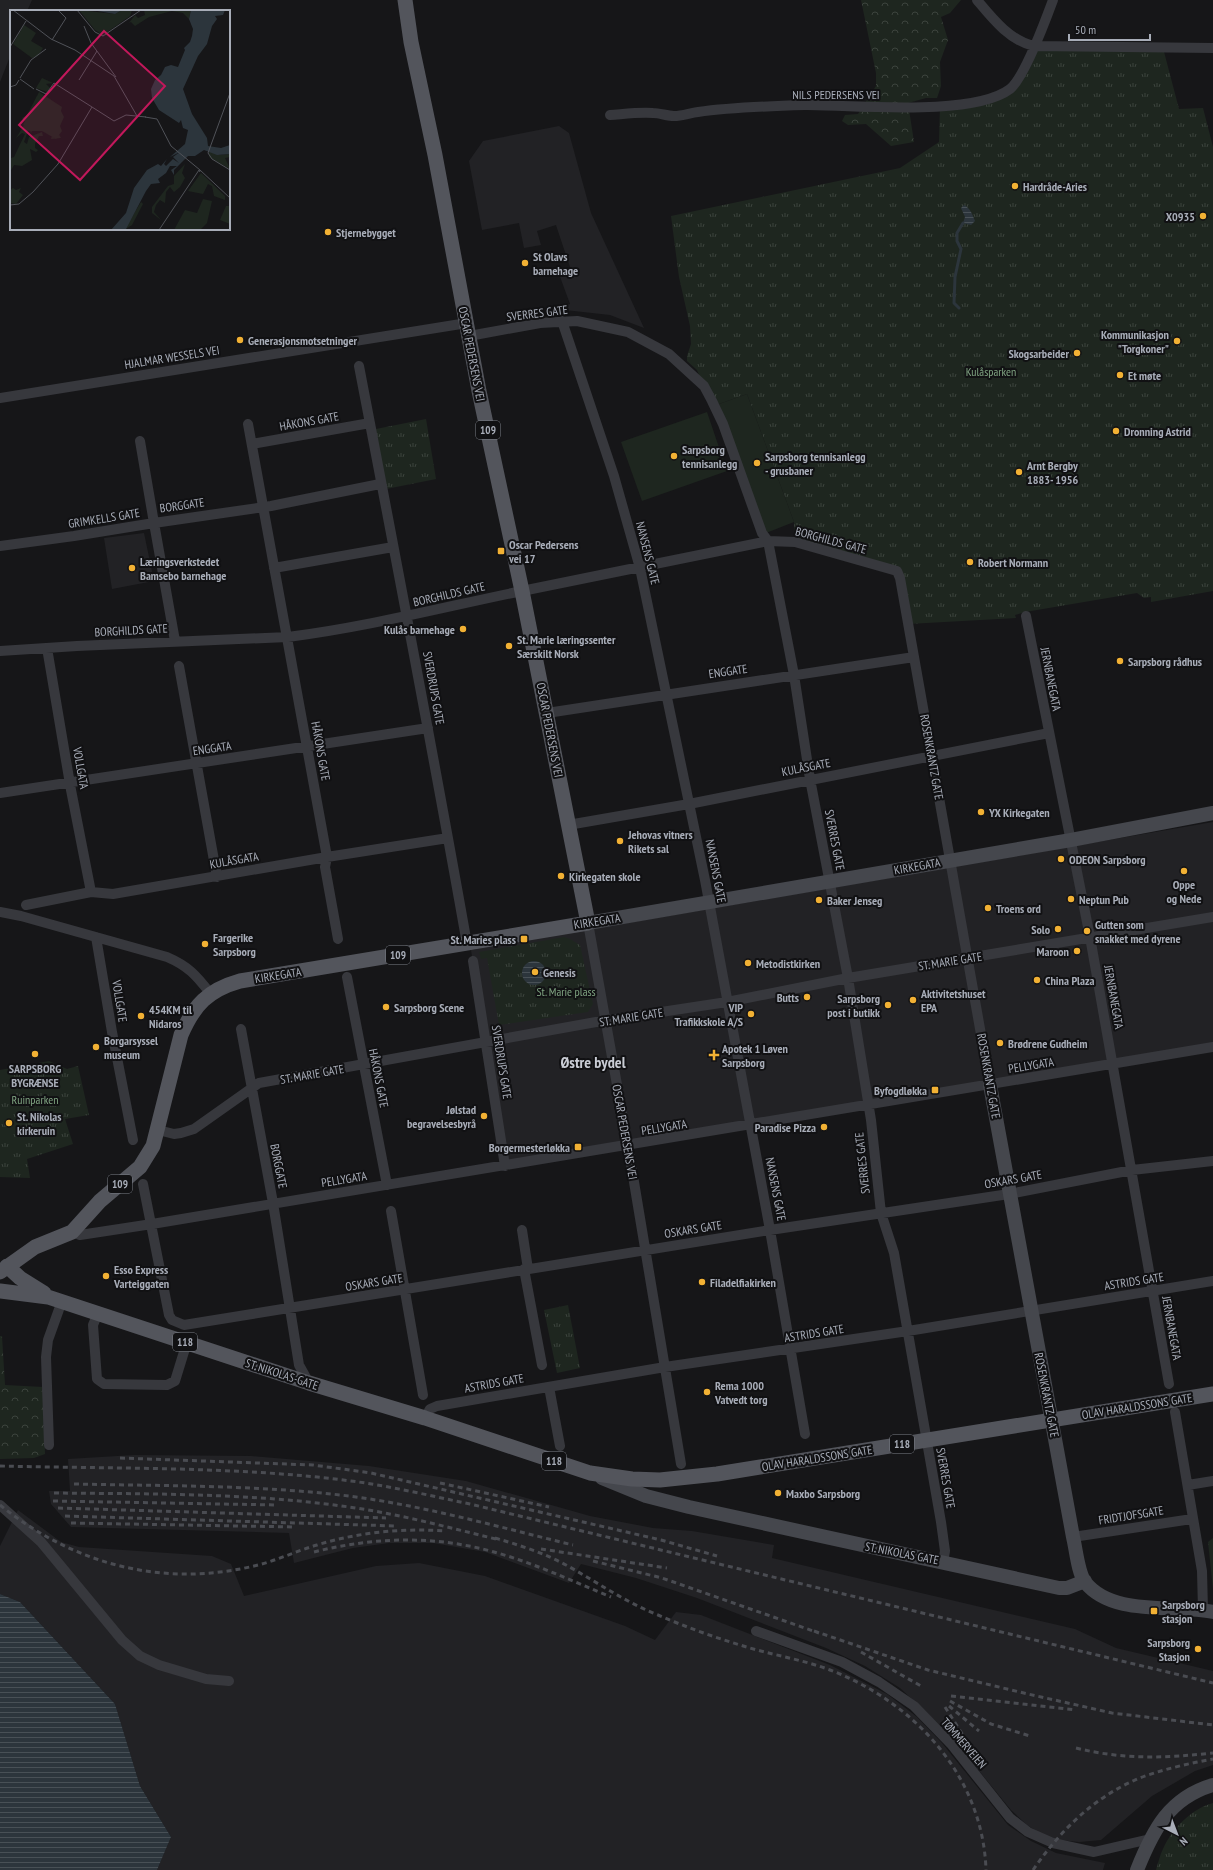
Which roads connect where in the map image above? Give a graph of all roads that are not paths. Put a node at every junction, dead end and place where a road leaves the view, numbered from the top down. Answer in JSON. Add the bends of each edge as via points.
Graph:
{"nodes":[{"id":1,"x":405,"y":0,"type":"edge"},
{"id":2,"x":977,"y":0,"type":"edge"},
{"id":3,"x":1053,"y":0,"type":"edge"},
{"id":4,"x":1034,"y":46,"type":"junction"},
{"id":5,"x":1213,"y":48,"type":"edge"},
{"id":6,"x":610,"y":115,"type":"dead end"},
{"id":7,"x":562,"y":321,"type":"junction"},
{"id":8,"x":468,"y":329,"type":"junction"},
{"id":9,"x":359,"y":366,"type":"dead end"},
{"id":10,"x":0,"y":398,"type":"edge"},
{"id":11,"x":370,"y":423,"type":"junction"},
{"id":12,"x":248,"y":424,"type":"dead end"},
{"id":13,"x":140,"y":442,"type":"dead end"},
{"id":14,"x":252,"y":444,"type":"junction"},
{"id":15,"x":380,"y":484,"type":"junction"},
{"id":16,"x":262,"y":507,"type":"junction"},
{"id":17,"x":154,"y":523,"type":"junction"},
{"id":18,"x":768,"y":541,"type":"junction"},
{"id":19,"x":0,"y":546,"type":"edge"},
{"id":20,"x":393,"y":547,"type":"junction"},
{"id":21,"x":274,"y":568,"type":"junction"},
{"id":22,"x":640,"y":568,"type":"junction"},
{"id":23,"x":897,"y":571,"type":"joint"},
{"id":24,"x":522,"y":591,"type":"junction"},
{"id":25,"x":1026,"y":616,"type":"dead end"},
{"id":26,"x":407,"y":617,"type":"junction"},
{"id":27,"x":288,"y":637,"type":"junction"},
{"id":28,"x":175,"y":642,"type":"junction"},
{"id":29,"x":47,"y":648,"type":"junction"},
{"id":30,"x":0,"y":651,"type":"edge"},
{"id":31,"x":914,"y":657,"type":"junction"},
{"id":32,"x":179,"y":666,"type":"dead end"},
{"id":33,"x":794,"y":675,"type":"junction"},
{"id":34,"x":666,"y":693,"type":"junction"},
{"id":35,"x":547,"y":713,"type":"junction"},
{"id":36,"x":428,"y":728,"type":"junction"},
{"id":37,"x":1049,"y":733,"type":"junction"},
{"id":38,"x":307,"y":748,"type":"junction"},
{"id":39,"x":932,"y":756,"type":"junction"},
{"id":40,"x":196,"y":763,"type":"junction"},
{"id":41,"x":810,"y":779,"type":"junction"},
{"id":42,"x":70,"y":783,"type":"junction"},
{"id":43,"x":0,"y":793,"type":"edge"},
{"id":44,"x":689,"y":804,"type":"junction"},
{"id":45,"x":1210,"y":811,"type":"edge"},
{"id":46,"x":568,"y":825,"type":"junction"},
{"id":47,"x":448,"y":838,"type":"junction"},
{"id":48,"x":1072,"y":840,"type":"junction"},
{"id":49,"x":327,"y":857,"type":"junction"},
{"id":50,"x":950,"y":860,"type":"junction"},
{"id":51,"x":216,"y":877,"type":"junction"},
{"id":52,"x":830,"y":881,"type":"junction"},
{"id":53,"x":91,"y":892,"type":"junction"},
{"id":54,"x":709,"y":903,"type":"junction"},
{"id":55,"x":26,"y":905,"type":"dead end"},
{"id":56,"x":0,"y":912,"type":"edge"},
{"id":57,"x":1213,"y":917,"type":"edge"},
{"id":58,"x":588,"y":923,"type":"junction"},
{"id":59,"x":96,"y":937,"type":"junction"},
{"id":60,"x":1090,"y":937,"type":"junction"},
{"id":61,"x":338,"y":939,"type":"dead end"},
{"id":62,"x":467,"y":944,"type":"junction"},
{"id":63,"x":967,"y":959,"type":"junction"},
{"id":64,"x":473,"y":962,"type":"dead end"},
{"id":65,"x":347,"y":976,"type":"dead end"},
{"id":66,"x":848,"y":978,"type":"junction"},
{"id":67,"x":210,"y":993,"type":"junction"},
{"id":68,"x":727,"y":1002,"type":"junction"},
{"id":69,"x":605,"y":1021,"type":"junction"},
{"id":70,"x":241,"y":1029,"type":"dead end"},
{"id":71,"x":486,"y":1042,"type":"junction"},
{"id":72,"x":1213,"y":1048,"type":"edge"},
{"id":73,"x":364,"y":1065,"type":"junction"},
{"id":74,"x":1113,"y":1065,"type":"junction"},
{"id":75,"x":990,"y":1085,"type":"junction"},
{"id":76,"x":251,"y":1087,"type":"junction"},
{"id":77,"x":869,"y":1106,"type":"junction"},
{"id":78,"x":750,"y":1126,"type":"junction"},
{"id":79,"x":158,"y":1130,"type":"junction"},
{"id":80,"x":133,"y":1140,"type":"dead end"},
{"id":81,"x":628,"y":1146,"type":"junction"},
{"id":82,"x":1213,"y":1161,"type":"edge"},
{"id":83,"x":505,"y":1166,"type":"junction"},
{"id":84,"x":1132,"y":1170,"type":"junction"},
{"id":85,"x":143,"y":1184,"type":"dead end"},
{"id":86,"x":387,"y":1185,"type":"junction"},
{"id":87,"x":1009,"y":1194,"type":"junction"},
{"id":88,"x":273,"y":1203,"type":"junction"},
{"id":89,"x":391,"y":1211,"type":"dead end"},
{"id":90,"x":881,"y":1213,"type":"junction"},
{"id":91,"x":152,"y":1224,"type":"junction"},
{"id":92,"x":522,"y":1230,"type":"dead end"},
{"id":93,"x":770,"y":1230,"type":"junction"},
{"id":94,"x":72,"y":1232,"type":"junction"},
{"id":95,"x":645,"y":1250,"type":"junction"},
{"id":96,"x":2,"y":1269,"type":"edge"},
{"id":97,"x":526,"y":1269,"type":"junction"},
{"id":98,"x":1213,"y":1281,"type":"edge"},
{"id":99,"x":405,"y":1290,"type":"junction"},
{"id":100,"x":0,"y":1291,"type":"edge"},
{"id":101,"x":1152,"y":1292,"type":"junction"},
{"id":102,"x":55,"y":1299,"type":"junction"},
{"id":103,"x":291,"y":1308,"type":"junction"},
{"id":104,"x":1031,"y":1310,"type":"junction"},
{"id":105,"x":98,"y":1313,"type":"junction"},
{"id":106,"x":908,"y":1331,"type":"junction"},
{"id":107,"x":187,"y":1342,"type":"junction"},
{"id":108,"x":790,"y":1350,"type":"junction"},
{"id":109,"x":542,"y":1365,"type":"dead end"},
{"id":110,"x":665,"y":1368,"type":"junction"},
{"id":111,"x":309,"y":1383,"type":"junction"},
{"id":112,"x":1169,"y":1384,"type":"dead end"},
{"id":113,"x":549,"y":1387,"type":"junction"},
{"id":114,"x":1213,"y":1394,"type":"edge"},
{"id":115,"x":423,"y":1395,"type":"dead end"},
{"id":116,"x":1175,"y":1412,"type":"dead end"},
{"id":117,"x":425,"y":1418,"type":"junction"},
{"id":118,"x":1052,"y":1419,"type":"junction"},
{"id":119,"x":805,"y":1434,"type":"dead end"},
{"id":120,"x":926,"y":1440,"type":"junction"},
{"id":121,"x":49,"y":1444,"type":"dead end"},
{"id":122,"x":560,"y":1446,"type":"dead end"},
{"id":123,"x":517,"y":1449,"type":"joint"},
{"id":124,"x":681,"y":1464,"type":"dead end"},
{"id":125,"x":590,"y":1473,"type":"junction"},
{"id":126,"x":1213,"y":1481,"type":"edge"},
{"id":127,"x":1188,"y":1485,"type":"junction"},
{"id":128,"x":0,"y":1505,"type":"edge"},
{"id":129,"x":1192,"y":1519,"type":"junction"},
{"id":130,"x":1074,"y":1537,"type":"junction"},
{"id":131,"x":943,"y":1562,"type":"junction"},
{"id":132,"x":1085,"y":1581,"type":"junction"},
{"id":133,"x":1208,"y":1611,"type":"edge"},
{"id":134,"x":756,"y":1631,"type":"dead end"},
{"id":135,"x":229,"y":1681,"type":"dead end"},
{"id":136,"x":1213,"y":1785,"type":"edge"},
{"id":137,"x":1150,"y":1839,"type":"junction"},
{"id":138,"x":1137,"y":1870,"type":"edge"}],
"edges":[{"from":1,"to":8,"type":"main road","name":"OSCAR PEDERSENS VEI","number":"109","via":[[411,42]]},
{"from":2,"to":4,"type":"street","via":[[1010,34],[1024,44]]},
{"from":3,"to":4,"type":"street","name":"NILS PEDERSENS VEI"},
{"from":4,"to":5,"type":"street"},
{"from":4,"to":6,"type":"street","name":"NILS PEDERSENS VEI","via":[[1021,74],[1011,88],[984,101],[966,104],[890,107],[806,106],[698,112],[673,116],[653,113]]},
{"from":7,"to":8,"type":"street","name":"SVERRES GATE"},
{"from":7,"to":18,"type":"street","name":"SVERRES GATE","via":[[593,323],[628,332],[669,354],[704,386],[723,424],[762,533]]},
{"from":7,"to":22,"type":"street","name":"NANSENS GATE","via":[[614,476]]},
{"from":8,"to":10,"type":"street","name":"HJALMAR WESSELS VEI"},
{"from":8,"to":24,"type":"main road","name":"OSCAR PEDERSENS VEI","number":"109"},
{"from":9,"to":11,"type":"street","name":"SVERDRUPS GATE"},
{"from":11,"to":14,"type":"street","name":"HÅKONS GATE"},
{"from":11,"to":15,"type":"street","name":"SVERDRUPS GATE"},
{"from":12,"to":14,"type":"street","name":"HÅKONS GATE"},
{"from":13,"to":17,"type":"street","name":"GRIMKELLS GATE"},
{"from":14,"to":16,"type":"street","name":"HÅKONS GATE"},
{"from":15,"to":16,"type":"street"},
{"from":15,"to":20,"type":"street","name":"SVERDRUPS GATE"},
{"from":16,"to":17,"type":"street","name":"BORGGATE"},
{"from":16,"to":21,"type":"street","name":"HÅKONS GATE"},
{"from":17,"to":19,"type":"street","name":"GRIMKELLS GATE"},
{"from":17,"to":28,"type":"street","name":"BORGGATE"},
{"from":18,"to":22,"type":"street","name":"BORGHILDS GATE"},
{"from":18,"to":23,"type":"street","name":"BORGHILDS GATE","via":[[795,542]]},
{"from":18,"to":33,"type":"street","name":"SVERRES GATE"},
{"from":20,"to":21,"type":"street"},
{"from":20,"to":26,"type":"street","name":"SVERDRUPS GATE"},
{"from":21,"to":27,"type":"street","name":"HÅKONS GATE"},
{"from":22,"to":24,"type":"street","name":"BORGHILDS GATE"},
{"from":22,"to":34,"type":"street","name":"NANSENS GATE"},
{"from":23,"to":31,"type":"street","name":"ROSENKRANTZ GATE"},
{"from":24,"to":26,"type":"street","name":"BORGHILDS GATE"},
{"from":24,"to":35,"type":"main road","name":"OSCAR PEDERSENS VEI","number":"109"},
{"from":25,"to":37,"type":"street","name":"JERNBANEGATA"},
{"from":26,"to":27,"type":"street","name":"BORGHILDS GATE"},
{"from":26,"to":36,"type":"street","name":"SVERDRUPS GATE"},
{"from":27,"to":28,"type":"street","name":"BORGHILDS GATE"},
{"from":27,"to":38,"type":"street","name":"HÅKONS GATE"},
{"from":28,"to":29,"type":"street","name":"BORGHILDS GATE"},
{"from":29,"to":30,"type":"street","name":"BORGHILDS GATE"},
{"from":29,"to":42,"type":"street","name":"VOLLGATA"},
{"from":31,"to":33,"type":"street","name":"ENGGATE"},
{"from":31,"to":39,"type":"street","name":"ROSENKRANTZ GATE"},
{"from":32,"to":40,"type":"street"},
{"from":33,"to":34,"type":"street","name":"ENGGATE"},
{"from":33,"to":41,"type":"street","name":"SVERRES GATE"},
{"from":34,"to":35,"type":"street","name":"ENGGATE"},
{"from":34,"to":44,"type":"street","name":"NANSENS GATE"},
{"from":35,"to":46,"type":"main road","name":"OSCAR PEDERSENS VEI","number":"109"},
{"from":36,"to":38,"type":"street","name":"ENGGATA"},
{"from":36,"to":47,"type":"street","name":"SVERDRUPS GATE"},
{"from":37,"to":39,"type":"street","name":"KULÅSGATE"},
{"from":37,"to":48,"type":"street","name":"JERNBANEGATA"},
{"from":38,"to":40,"type":"street","name":"ENGGATA"},
{"from":38,"to":49,"type":"street","name":"HÅKONS GATE"},
{"from":39,"to":41,"type":"street","name":"KULÅSGATE"},
{"from":39,"to":50,"type":"street","name":"ROSENKRANTZ GATE"},
{"from":40,"to":42,"type":"street","name":"ENGGATA"},
{"from":40,"to":51,"type":"street"},
{"from":41,"to":44,"type":"street","name":"KULÅSGATE"},
{"from":41,"to":52,"type":"street","name":"SVERRES GATE"},
{"from":42,"to":43,"type":"street","name":"ENGGATA"},
{"from":42,"to":53,"type":"street","name":"VOLLGATA"},
{"from":44,"to":46,"type":"street","name":"KULÅSGATE"},
{"from":44,"to":54,"type":"street","name":"NANSENS GATE"},
{"from":45,"to":48,"type":"street","name":"KIRKEGATA"},
{"from":46,"to":58,"type":"main road","name":"OSCAR PEDERSENS VEI","number":"109"},
{"from":47,"to":49,"type":"street","name":"KULÅSGATA"},
{"from":47,"to":62,"type":"street","name":"SVERDRUPS GATE"},
{"from":48,"to":50,"type":"street","name":"KIRKEGATA"},
{"from":48,"to":60,"type":"street","name":"JERNBANEGATA"},
{"from":49,"to":51,"type":"street","name":"KULÅSGATA"},
{"from":49,"to":61,"type":"street","name":"HÅKONS GATE","via":[[325,867]]},
{"from":50,"to":52,"type":"street","name":"KIRKEGATA"},
{"from":50,"to":63,"type":"street","name":"ROSENKRANTZ GATE"},
{"from":51,"to":53,"type":"street","name":"KULÅSGATA","via":[[113,894]]},
{"from":52,"to":54,"type":"street","name":"KIRKEGATA"},
{"from":52,"to":66,"type":"street","name":"SVERRES GATE"},
{"from":53,"to":55,"type":"street","name":"KULÅSGATA"},
{"from":54,"to":58,"type":"street","name":"KIRKEGATA"},
{"from":54,"to":68,"type":"street","name":"NANSENS GATE"},
{"from":56,"to":59,"type":"street"},
{"from":57,"to":60,"type":"street","name":"ST. MARIE GATE"},
{"from":58,"to":62,"type":"main road","name":"KIRKEGATA","number":"109"},
{"from":58,"to":69,"type":"street","name":"OSCAR PEDERSENS VEI"},
{"from":59,"to":67,"type":"street","via":[[181,963],[194,973]]},
{"from":59,"to":80,"type":"street","name":"VOLLGATE"},
{"from":60,"to":63,"type":"street","name":"ST. MARIE GATE"},
{"from":60,"to":74,"type":"street","name":"JERNBANEGATA"},
{"from":62,"to":67,"type":"main road","name":"KIRKEGATA","number":"109","via":[[240,982]]},
{"from":63,"to":66,"type":"street","name":"ST. MARIE GATE"},
{"from":63,"to":75,"type":"street","name":"ROSENKRANTZ GATE"},
{"from":64,"to":71,"type":"street","name":"SVERDRUPS GATE"},
{"from":65,"to":73,"type":"street","name":"HÅKONS GATE"},
{"from":66,"to":68,"type":"street","name":"ST. MARIE GATE"},
{"from":66,"to":77,"type":"street","name":"SVERRES GATE"},
{"from":67,"to":79,"type":"main road","number":"109","via":[[192,1014],[181,1035]]},
{"from":68,"to":69,"type":"street","name":"ST. MARIE GATE"},
{"from":68,"to":78,"type":"street","name":"NANSENS GATE"},
{"from":69,"to":71,"type":"street","name":"ST. MARIE GATE"},
{"from":69,"to":81,"type":"street","name":"OSCAR PEDERSENS VEI"},
{"from":70,"to":76,"type":"street","name":"BORGGATE"},
{"from":71,"to":73,"type":"street","name":"ST. MARIE GATE"},
{"from":71,"to":83,"type":"street","name":"SVERDRUPS GATE"},
{"from":72,"to":74,"type":"street","name":"PELLYGATA"},
{"from":73,"to":76,"type":"street","name":"ST. MARIE GATE","via":[[259,1083]]},
{"from":73,"to":86,"type":"street","name":"HÅKONS GATE"},
{"from":74,"to":75,"type":"street","name":"PELLYGATA"},
{"from":74,"to":84,"type":"street","name":"JERNBANEGATA"},
{"from":75,"to":77,"type":"street","name":"PELLYGATA"},
{"from":75,"to":87,"type":"street","name":"ROSENKRANTZ GATE"},
{"from":76,"to":79,"type":"street","name":"ST. MARIE GATE","via":[[194,1129],[174,1134]]},
{"from":76,"to":88,"type":"street","name":"BORGGATE"},
{"from":77,"to":78,"type":"street","name":"PELLYGATA"},
{"from":77,"to":90,"type":"street","name":"SVERRES GATE"},
{"from":78,"to":81,"type":"street","name":"PELLYGATA"},
{"from":78,"to":93,"type":"street","name":"NANSENS GATE"},
{"from":79,"to":94,"type":"main road","number":"109","via":[[153,1146],[140,1167],[100,1201]]},
{"from":81,"to":83,"type":"street","name":"PELLYGATA"},
{"from":81,"to":95,"type":"street","name":"OSCAR PEDERSENS VEI"},
{"from":82,"to":84,"type":"street","name":"OSKARS GATE"},
{"from":83,"to":86,"type":"street","name":"PELLYGATA"},
{"from":84,"to":87,"type":"street","name":"OSKARS GATE"},
{"from":84,"to":101,"type":"street","name":"JERNBANEGATA"},
{"from":85,"to":91,"type":"street"},
{"from":86,"to":88,"type":"street","name":"PELLYGATA"},
{"from":87,"to":90,"type":"street","name":"OSKARS GATE"},
{"from":87,"to":104,"type":"street","name":"ROSENKRANTZ GATE"},
{"from":88,"to":91,"type":"street","name":"PELLYGATA"},
{"from":88,"to":103,"type":"street","name":"BORGGATE"},
{"from":89,"to":99,"type":"street"},
{"from":90,"to":93,"type":"street","name":"OSKARS GATE"},
{"from":90,"to":106,"type":"street","name":"SVERRES GATE","via":[[894,1253]]},
{"from":91,"to":94,"type":"street","name":"PELLYGATA","via":[[80,1235]]},
{"from":91,"to":103,"type":"street","name":"OSKARS GATE","via":[[169,1315],[178,1324],[192,1325]]},
{"from":92,"to":97,"type":"street"},
{"from":93,"to":95,"type":"street","name":"OSKARS GATE"},
{"from":93,"to":108,"type":"street","name":"NANSENS GATE"},
{"from":94,"to":96,"type":"main road","number":"109","via":[[36,1247]]},
{"from":95,"to":97,"type":"street","name":"OSKARS GATE"},
{"from":95,"to":110,"type":"street","name":"OSCAR PEDERSENS VEI"},
{"from":96,"to":102,"type":"main road","name":"ST. NIKOLAS-GATE","number":"118"},
{"from":97,"to":99,"type":"street","name":"OSKARS GATE"},
{"from":97,"to":109,"type":"street"},
{"from":98,"to":101,"type":"street","name":"ASTRIDS GATE"},
{"from":99,"to":103,"type":"street","name":"OSKARS GATE"},
{"from":99,"to":115,"type":"street"},
{"from":100,"to":102,"type":"main road","name":"ST. NIKOLAS-GATE","number":"118"},
{"from":101,"to":104,"type":"street","name":"ASTRIDS GATE"},
{"from":101,"to":112,"type":"street","name":"JERNBANEGATA"},
{"from":102,"to":105,"type":"main road","name":"ST. NIKOLAS-GATE","number":"118"},
{"from":102,"to":121,"type":"street","via":[[46,1358]]},
{"from":103,"to":111,"type":"street","name":"BORGGATE","via":[[300,1365]]},
{"from":104,"to":106,"type":"street","name":"ASTRIDS GATE"},
{"from":104,"to":118,"type":"street","name":"ROSENKRANTZ GATE"},
{"from":105,"to":107,"type":"main road","name":"ST. NIKOLAS-GATE","number":"118"},
{"from":105,"to":107,"type":"street","via":[[93,1325],[97,1379],[104,1384],[167,1385],[174,1381]]},
{"from":106,"to":108,"type":"street","name":"ASTRIDS GATE"},
{"from":106,"to":120,"type":"street","name":"SVERRES GATE"},
{"from":107,"to":111,"type":"main road","name":"ST. NIKOLAS-GATE","number":"118"},
{"from":108,"to":110,"type":"street","name":"ASTRIDS GATE"},
{"from":108,"to":119,"type":"street","name":"NANSENS GATE"},
{"from":110,"to":113,"type":"street","name":"ASTRIDS GATE"},
{"from":110,"to":124,"type":"street","name":"OSCAR PEDERSENS VEI"},
{"from":111,"to":117,"type":"main road","name":"ST. NIKOLAS-GATE","number":"118"},
{"from":113,"to":117,"type":"street","name":"ASTRIDS GATE","via":[[437,1406],[430,1409]]},
{"from":113,"to":122,"type":"street"},
{"from":114,"to":118,"type":"main road","name":"OLAV HARALDSSONS GATE","number":"118"},
{"from":116,"to":127,"type":"street"},
{"from":117,"to":123,"type":"main road","name":"ST. NIKOLAS-GATE","number":"118"},
{"from":118,"to":120,"type":"main road","name":"OLAV HARALDSSONS GATE","number":"118"},
{"from":118,"to":130,"type":"street","name":"ROSENKRANTZ GATE"},
{"from":120,"to":125,"type":"main road","name":"OLAV HARALDSSONS GATE","number":"118","via":[[681,1479],[632,1479]]},
{"from":120,"to":131,"type":"street","name":"SVERRES GATE","via":[[945,1551]]},
{"from":123,"to":125,"type":"main road","name":"OLAV HARALDSSONS GATE","number":"118"},
{"from":125,"to":131,"type":"street","name":"ST. NIKOLAS GATE","via":[[646,1496],[816,1536]]},
{"from":126,"to":127,"type":"street"},
{"from":127,"to":129,"type":"street"},
{"from":128,"to":135,"type":"street","via":[[41,1542],[122,1640],[140,1656],[159,1665],[199,1677]]},
{"from":129,"to":130,"type":"street","name":"FRIDTJOFSGATE"},
{"from":129,"to":133,"type":"street"},
{"from":130,"to":132,"type":"street","name":"ROSENKRANTZ GATE"},
{"from":131,"to":132,"type":"street","name":"ST. NIKOLAS GATE","via":[[1059,1588],[1067,1588]]},
{"from":132,"to":133,"type":"street","via":[[1104,1596],[1125,1604]]},
{"from":134,"to":137,"type":"street","name":"TØMMERVEIEN","via":[[842,1662],[879,1682],[914,1706],[951,1744],[1010,1818],[1028,1832],[1053,1843],[1094,1852]]},
{"from":136,"to":137,"type":"street","via":[[1184,1798],[1165,1815]]},
{"from":137,"to":138,"type":"street"}]}
